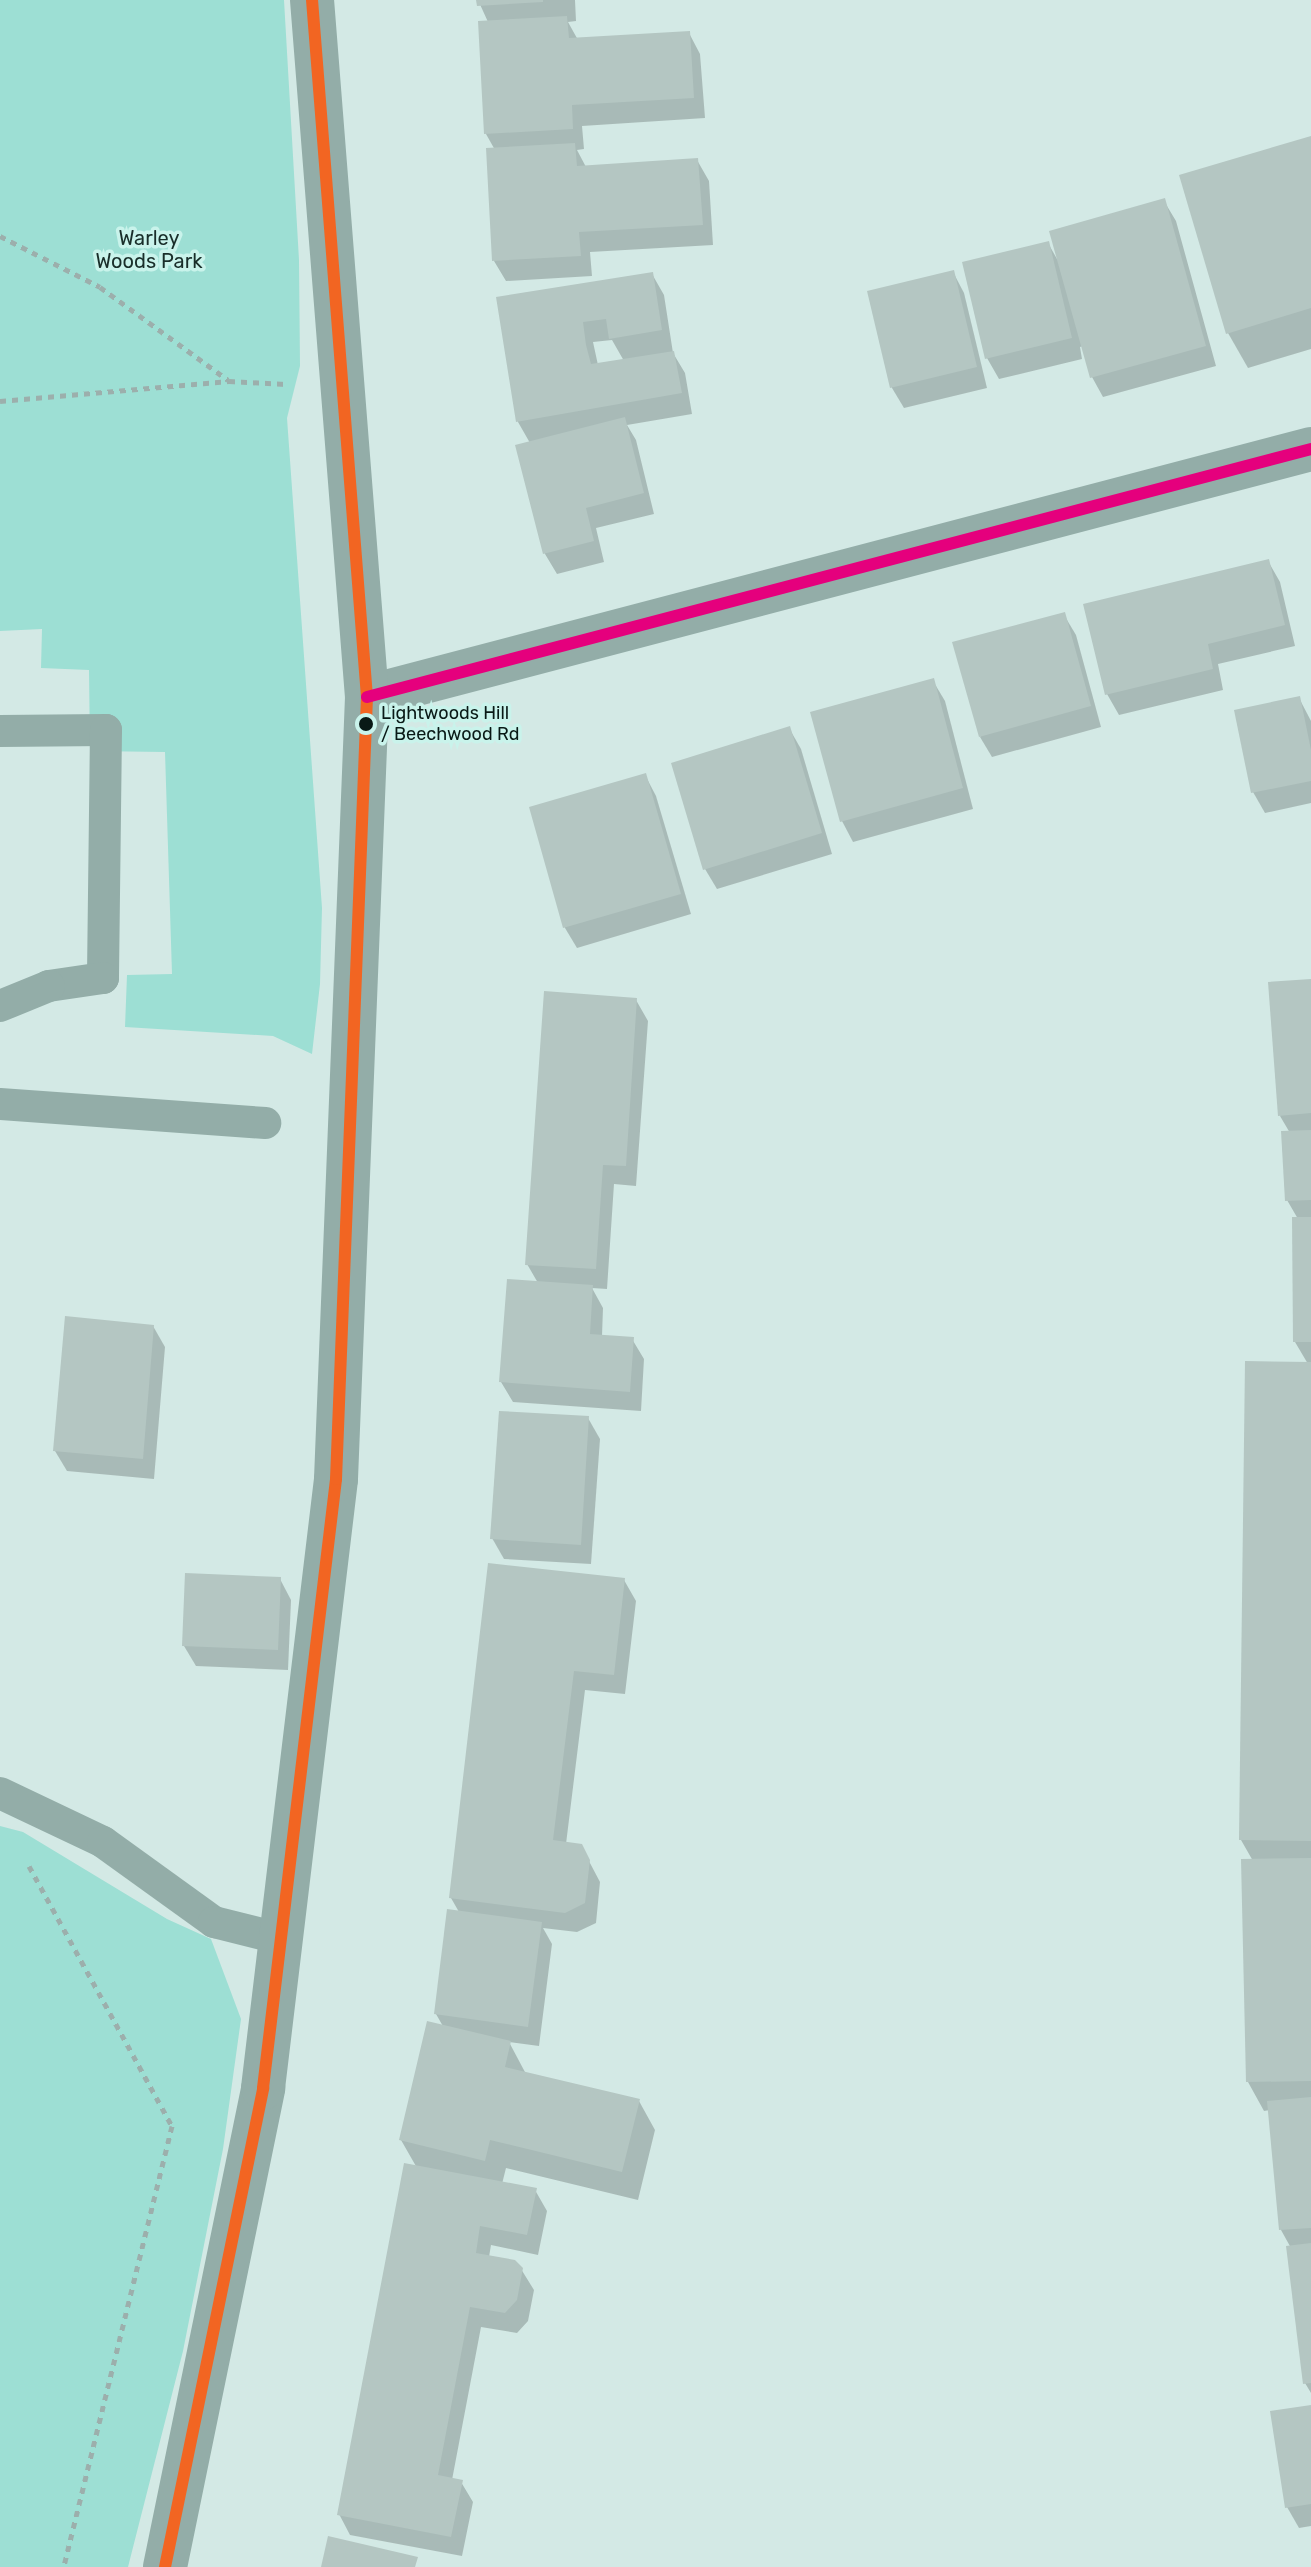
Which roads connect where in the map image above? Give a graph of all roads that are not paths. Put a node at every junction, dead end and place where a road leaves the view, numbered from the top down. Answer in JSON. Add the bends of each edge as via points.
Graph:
{"nodes":[{"id":1,"x":312,"y":0,"type":"edge"},
{"id":2,"x":1311,"y":449,"type":"edge"},
{"id":3,"x":367,"y":697,"type":"junction"},
{"id":4,"x":0,"y":731,"type":"edge"},
{"id":5,"x":0,"y":1006,"type":"edge"},
{"id":6,"x":0,"y":1104,"type":"edge"},
{"id":7,"x":265,"y":1123,"type":"dead end"},
{"id":8,"x":0,"y":1793,"type":"edge"},
{"id":9,"x":282,"y":1939,"type":"junction"},
{"id":10,"x":165,"y":2567,"type":"edge"}],
"edges":[{"from":1,"to":3,"type":"street"},
{"from":2,"to":3,"type":"street"},
{"from":3,"to":9,"type":"street","via":[[336,1479]]},
{"from":4,"to":5,"type":"lane","via":[[106,730],[103,978],[49,986]]},
{"from":6,"to":7,"type":"lane"},
{"from":8,"to":9,"type":"lane","via":[[103,1842],[214,1922]]},
{"from":9,"to":10,"type":"street","via":[[263,2088]]}]}
